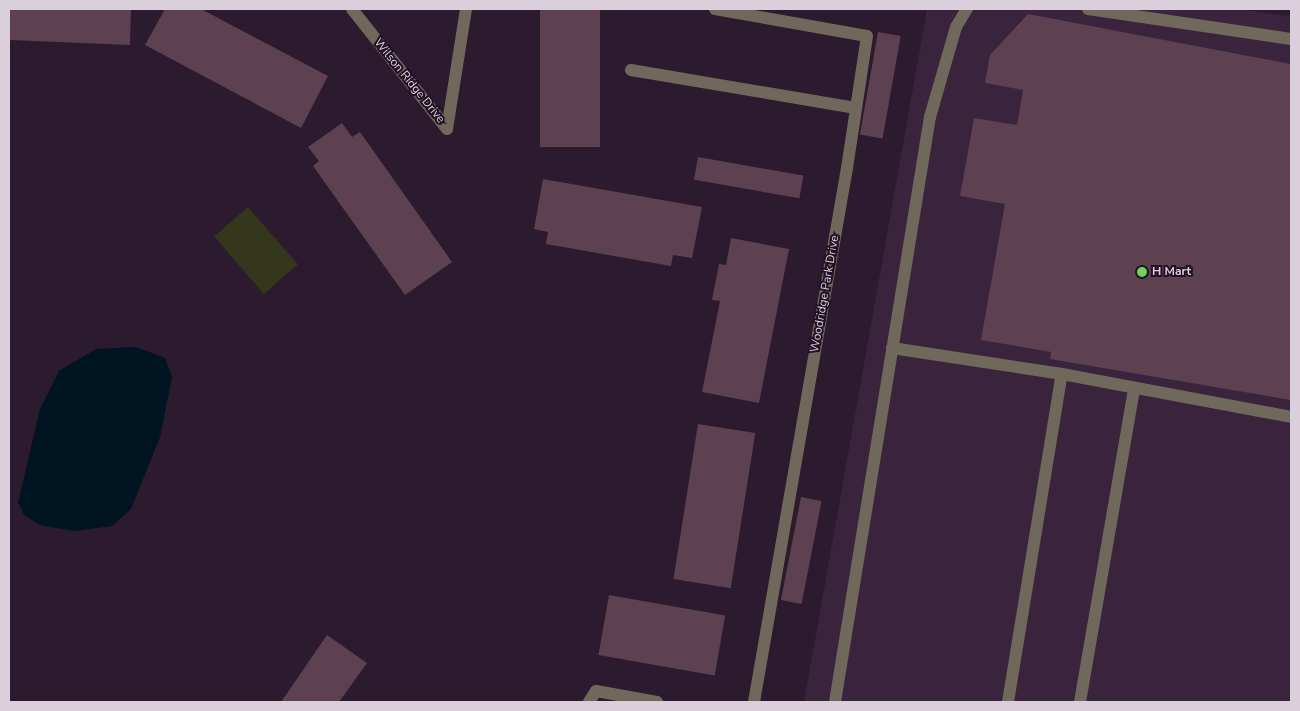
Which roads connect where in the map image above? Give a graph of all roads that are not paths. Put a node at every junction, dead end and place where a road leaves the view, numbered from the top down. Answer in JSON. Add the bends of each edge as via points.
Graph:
{"nodes":[{"id":1,"x":352,"y":9,"type":"edge"},
{"id":2,"x":466,"y":9,"type":"edge"},
{"id":3,"x":715,"y":9,"type":"edge"},
{"id":4,"x":967,"y":9,"type":"edge"},
{"id":5,"x":1088,"y":9,"type":"edge"},
{"id":6,"x":1291,"y":39,"type":"edge"},
{"id":7,"x":631,"y":70,"type":"dead end"},
{"id":8,"x":856,"y":108,"type":"junction"},
{"id":9,"x":892,"y":348,"type":"junction"},
{"id":10,"x":1062,"y":374,"type":"junction"},
{"id":11,"x":1134,"y":388,"type":"junction"},
{"id":12,"x":1291,"y":416,"type":"edge"},
{"id":13,"x":589,"y":702,"type":"edge"},
{"id":14,"x":657,"y":702,"type":"edge"},
{"id":15,"x":754,"y":702,"type":"edge"},
{"id":16,"x":836,"y":702,"type":"edge"},
{"id":17,"x":1008,"y":702,"type":"edge"},
{"id":18,"x":1080,"y":702,"type":"edge"}],
"edges":[{"from":1,"to":2,"type":"street","name":"Wilson Ridge Drive","via":[[448,129]]},
{"from":3,"to":8,"type":"street","name":"Woodridge Park Drive","via":[[867,36]]},
{"from":4,"to":9,"type":"street","via":[[956,27],[930,117]]},
{"from":5,"to":6,"type":"street"},
{"from":7,"to":8,"type":"street"},
{"from":8,"to":15,"type":"street","name":"Woodridge Park Drive"},
{"from":9,"to":10,"type":"street"},
{"from":9,"to":16,"type":"street"},
{"from":10,"to":11,"type":"street"},
{"from":10,"to":17,"type":"street"},
{"from":11,"to":12,"type":"street"},
{"from":11,"to":18,"type":"street"},
{"from":13,"to":14,"type":"street","via":[[596,691]]}]}
